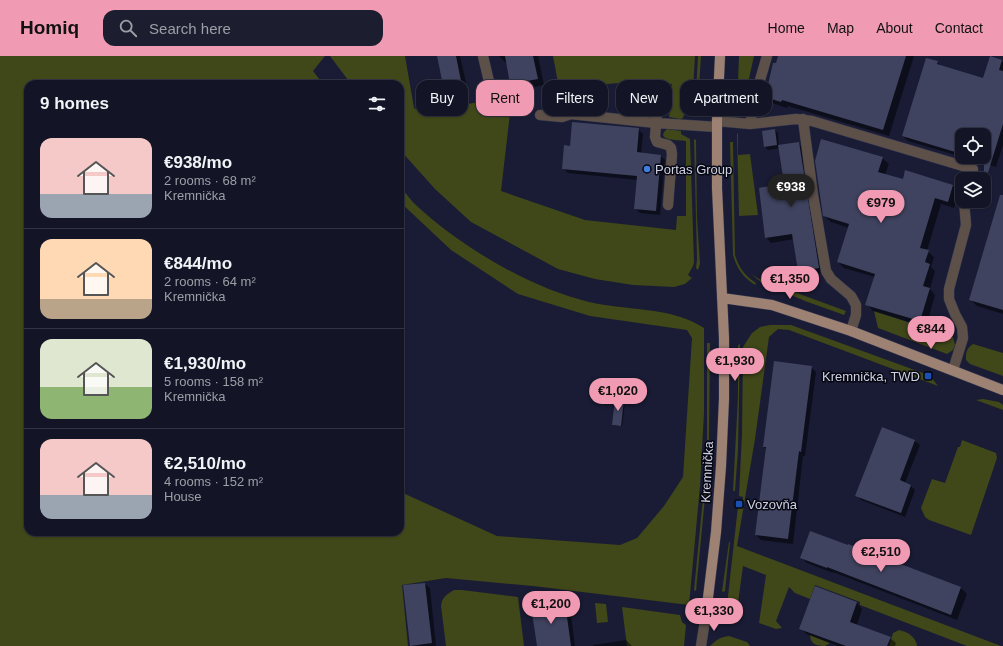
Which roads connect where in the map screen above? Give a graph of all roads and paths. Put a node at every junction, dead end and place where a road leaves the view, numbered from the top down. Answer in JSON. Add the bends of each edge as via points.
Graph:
{"nodes":[{"id":1,"x":483,"y":56,"type":"edge"},
{"id":2,"x":720,"y":56,"type":"edge"},
{"id":3,"x":767,"y":56,"type":"edge"},
{"id":4,"x":489,"y":80,"type":"edge"},
{"id":5,"x":540,"y":115,"type":"dead end"},
{"id":6,"x":657,"y":116,"type":"edge"},
{"id":7,"x":803,"y":119,"type":"junction"},
{"id":8,"x":656,"y":123,"type":"junction"},
{"id":9,"x":717,"y":124,"type":"junction"},
{"id":10,"x":752,"y":124,"type":"junction"},
{"id":11,"x":972,"y":172,"type":"edge"},
{"id":12,"x":668,"y":205,"type":"dead end"},
{"id":13,"x":965,"y":208,"type":"edge"},
{"id":14,"x":722,"y":298,"type":"junction"},
{"id":15,"x":851,"y":331,"type":"junction"},
{"id":16,"x":953,"y":370,"type":"junction"},
{"id":17,"x":1003,"y":390,"type":"edge"},
{"id":18,"x":706,"y":614,"type":"joint"},
{"id":19,"x":701,"y":646,"type":"edge"}],
"edges":[{"from":1,"to":4,"type":"street"},
{"from":2,"to":9,"type":"main road","name":"Kremnička"},
{"from":3,"to":10,"type":"street","via":[[756,94]]},
{"from":5,"to":8,"type":"street","via":[[562,117],[571,114]]},
{"from":6,"to":8,"type":"street"},
{"from":7,"to":10,"type":"street"},
{"from":7,"to":11,"type":"street","via":[[973,169]]},
{"from":7,"to":15,"type":"street","via":[[826,271],[831,279],[851,296],[856,305]]},
{"from":8,"to":9,"type":"street"},
{"from":8,"to":12,"type":"street","via":[[657,142],[668,145],[672,154]]},
{"from":9,"to":10,"type":"street"},
{"from":9,"to":14,"type":"main road","name":"Kremnička"},
{"from":13,"to":16,"type":"street","via":[[966,225],[949,299],[962,327],[963,338]]},
{"from":14,"to":15,"type":"main road","via":[[772,305]]},
{"from":14,"to":18,"type":"main road","name":"Kremnička","via":[[722,466]]},
{"from":15,"to":16,"type":"main road"},
{"from":16,"to":17,"type":"main road"},
{"from":18,"to":19,"type":"street","name":"Kremnička"}]}
